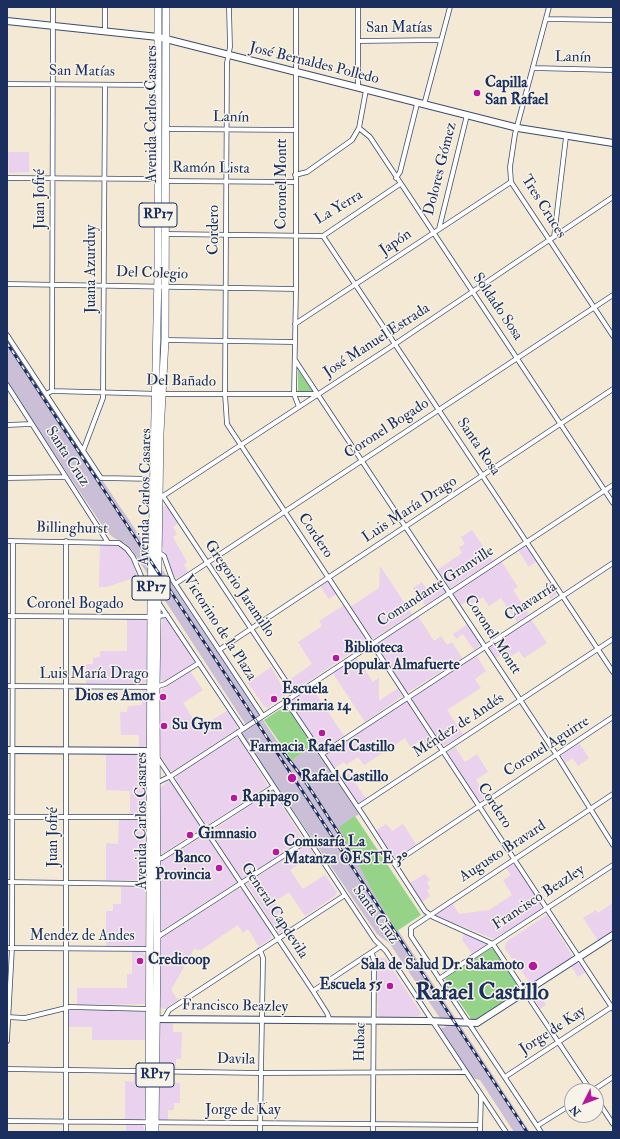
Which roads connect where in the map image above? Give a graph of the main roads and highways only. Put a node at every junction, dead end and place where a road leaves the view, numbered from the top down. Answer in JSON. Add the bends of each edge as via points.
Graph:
{"nodes":[{"id":1,"x":158,"y":7,"type":"edge"},
{"id":2,"x":166,"y":7,"type":"edge"},
{"id":3,"x":162,"y":179,"type":"junction"},
{"id":4,"x":159,"y":394,"type":"junction"},
{"id":5,"x":158,"y":497,"type":"junction"},
{"id":6,"x":154,"y":600,"type":"junction"},
{"id":7,"x":154,"y":687,"type":"junction"},
{"id":8,"x":153,"y":783,"type":"junction"},
{"id":9,"x":153,"y":860,"type":"junction"},
{"id":10,"x":152,"y":1071,"type":"junction"},
{"id":11,"x":152,"y":1123,"type":"junction"},
{"id":12,"x":149,"y":1132,"type":"edge"},
{"id":13,"x":155,"y":1132,"type":"edge"}],
"edges":[{"from":1,"to":3,"type":"main road","name":"Avenida Carlos Casares","number":"RP17"},
{"from":2,"to":3,"type":"main road","name":"Avenida Carlos Casares","number":"RP17","via":[[166,129]]},
{"from":3,"to":4,"type":"main road","name":"Avenida Carlos Casares","number":"RP17","via":[[158,286]]},
{"from":3,"to":4,"type":"main road","name":"Avenida Carlos Casares","number":"RP17","via":[[166,234],[165,340]]},
{"from":4,"to":5,"type":"main road","name":"Avenida Carlos Casares","number":"RP17","via":[[156,479]]},
{"from":5,"to":6,"type":"main road","name":"Avenida Carlos Casares","number":"RP17"},
{"from":5,"to":6,"type":"main road","name":"Avenida Carlos Casares","number":"RP17","via":[[158,552]]},
{"from":6,"to":7,"type":"main road","name":"Avenida Carlos Casares","number":"RP17"},
{"from":7,"to":8,"type":"main road","name":"Avenida Carlos Casares","number":"RP17","via":[[156,756]]},
{"from":7,"to":8,"type":"main road","name":"Avenida Carlos Casares","number":"RP17","via":[[150,751]]},
{"from":8,"to":9,"type":"main road","name":"Avenida Carlos Casares","number":"RP17"},
{"from":8,"to":9,"type":"main road","name":"Avenida Carlos Casares","number":"RP17","via":[[149,817]]},
{"from":9,"to":10,"type":"main road","name":"Avenida Carlos Casares","number":"RP17","via":[[157,949]]},
{"from":9,"to":10,"type":"main road","name":"Avenida Carlos Casares","number":"RP17","via":[[149,884],[149,1009]]},
{"from":10,"to":11,"type":"main road","name":"Avenida Carlos Casares","number":"RP17"},
{"from":11,"to":12,"type":"main road","name":"Avenida Carlos Casares","number":"RP17"},
{"from":11,"to":13,"type":"main road","name":"Avenida Carlos Casares","number":"RP17"}]}
